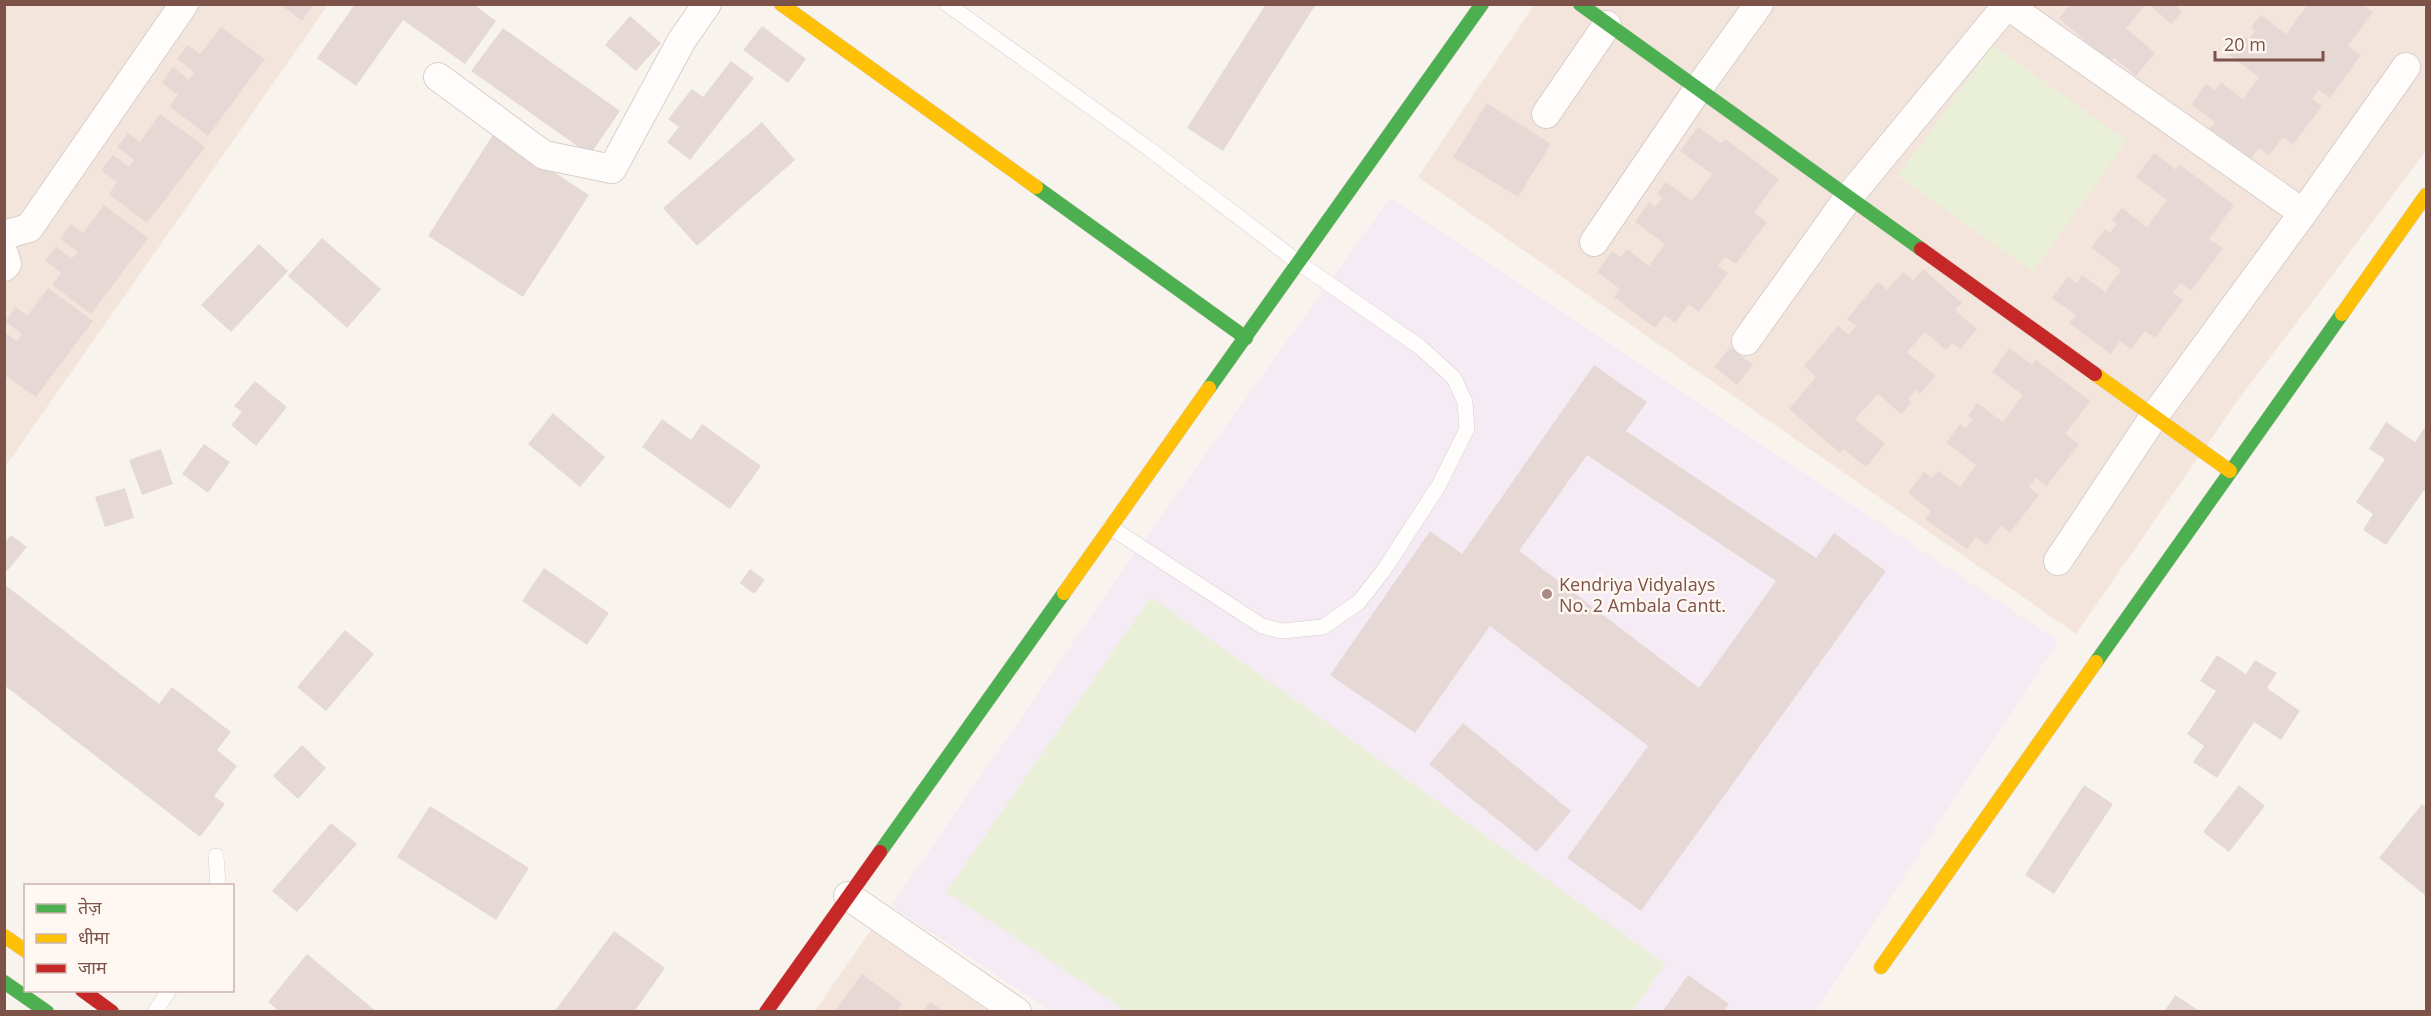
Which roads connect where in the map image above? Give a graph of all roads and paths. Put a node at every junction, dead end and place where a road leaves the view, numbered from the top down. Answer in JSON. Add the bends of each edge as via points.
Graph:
{"nodes":[{"id":1,"x":184,"y":4,"type":"edge"},
{"id":2,"x":707,"y":4,"type":"edge"},
{"id":3,"x":781,"y":4,"type":"edge"},
{"id":4,"x":947,"y":4,"type":"edge"},
{"id":5,"x":1482,"y":4,"type":"edge"},
{"id":6,"x":1580,"y":4,"type":"edge"},
{"id":7,"x":1759,"y":4,"type":"edge"},
{"id":8,"x":1607,"y":25,"type":"junction"},
{"id":9,"x":2406,"y":66,"type":"dead end"},
{"id":10,"x":438,"y":77,"type":"dead end"},
{"id":11,"x":1698,"y":89,"type":"junction"},
{"id":12,"x":1546,"y":114,"type":"dead end"},
{"id":13,"x":2427,"y":195,"type":"edge"},
{"id":14,"x":1848,"y":198,"type":"junction"},
{"id":15,"x":2303,"y":213,"type":"junction"},
{"id":16,"x":4,"y":235,"type":"edge"},
{"id":17,"x":1594,"y":242,"type":"dead end"},
{"id":18,"x":4,"y":254,"type":"edge"},
{"id":19,"x":1299,"y":263,"type":"junction"},
{"id":20,"x":4,"y":267,"type":"edge"},
{"id":21,"x":1246,"y":338,"type":"junction"},
{"id":22,"x":1746,"y":341,"type":"dead end"},
{"id":23,"x":2153,"y":418,"type":"junction"},
{"id":24,"x":2230,"y":471,"type":"junction"},
{"id":25,"x":1110,"y":527,"type":"junction"},
{"id":26,"x":2058,"y":561,"type":"dead end"},
{"id":27,"x":216,"y":856,"type":"dead end"},
{"id":28,"x":218,"y":884,"type":"edge"},
{"id":29,"x":848,"y":896,"type":"junction"},
{"id":30,"x":4,"y":936,"type":"edge"},
{"id":31,"x":24,"y":950,"type":"edge"},
{"id":32,"x":1881,"y":967,"type":"dead end"},
{"id":33,"x":4,"y":982,"type":"edge"},
{"id":34,"x":85,"y":992,"type":"edge"},
{"id":35,"x":168,"y":992,"type":"edge"},
{"id":36,"x":47,"y":1011,"type":"edge"},
{"id":37,"x":112,"y":1011,"type":"edge"},
{"id":38,"x":155,"y":1011,"type":"edge"},
{"id":39,"x":766,"y":1011,"type":"edge"},
{"id":40,"x":1017,"y":1011,"type":"edge"}],
"edges":[{"from":1,"to":16,"type":"street","via":[[29,228]]},
{"from":2,"to":10,"type":"street","via":[[682,40],[612,169],[544,155]]},
{"from":3,"to":21,"type":"street"},
{"from":4,"to":19,"type":"lane","via":[[1148,148]]},
{"from":5,"to":19,"type":"street"},
{"from":6,"to":8,"type":"street"},
{"from":7,"to":11,"type":"street"},
{"from":8,"to":11,"type":"street"},
{"from":8,"to":12,"type":"street"},
{"from":9,"to":15,"type":"street"},
{"from":11,"to":14,"type":"street"},
{"from":11,"to":17,"type":"street"},
{"from":13,"to":24,"type":"street"},
{"from":14,"to":15,"type":"street","via":[[2007,4]]},
{"from":14,"to":22,"type":"street"},
{"from":14,"to":23,"type":"street"},
{"from":15,"to":23,"type":"street"},
{"from":18,"to":20,"type":"street"},
{"from":19,"to":21,"type":"street"},
{"from":19,"to":25,"type":"lane","via":[[1420,347],[1454,378],[1465,402],[1467,429],[1439,485],[1384,570],[1359,602],[1323,627],[1282,631],[1262,626]]},
{"from":21,"to":25,"type":"street"},
{"from":23,"to":24,"type":"street"},
{"from":23,"to":26,"type":"street"},
{"from":24,"to":32,"type":"street"},
{"from":25,"to":29,"type":"street"},
{"from":27,"to":28,"type":"lane"},
{"from":29,"to":39,"type":"street"},
{"from":29,"to":40,"type":"street"},
{"from":30,"to":31,"type":"street"},
{"from":33,"to":36,"type":"street"},
{"from":34,"to":37,"type":"street"},
{"from":35,"to":38,"type":"lane"}]}
